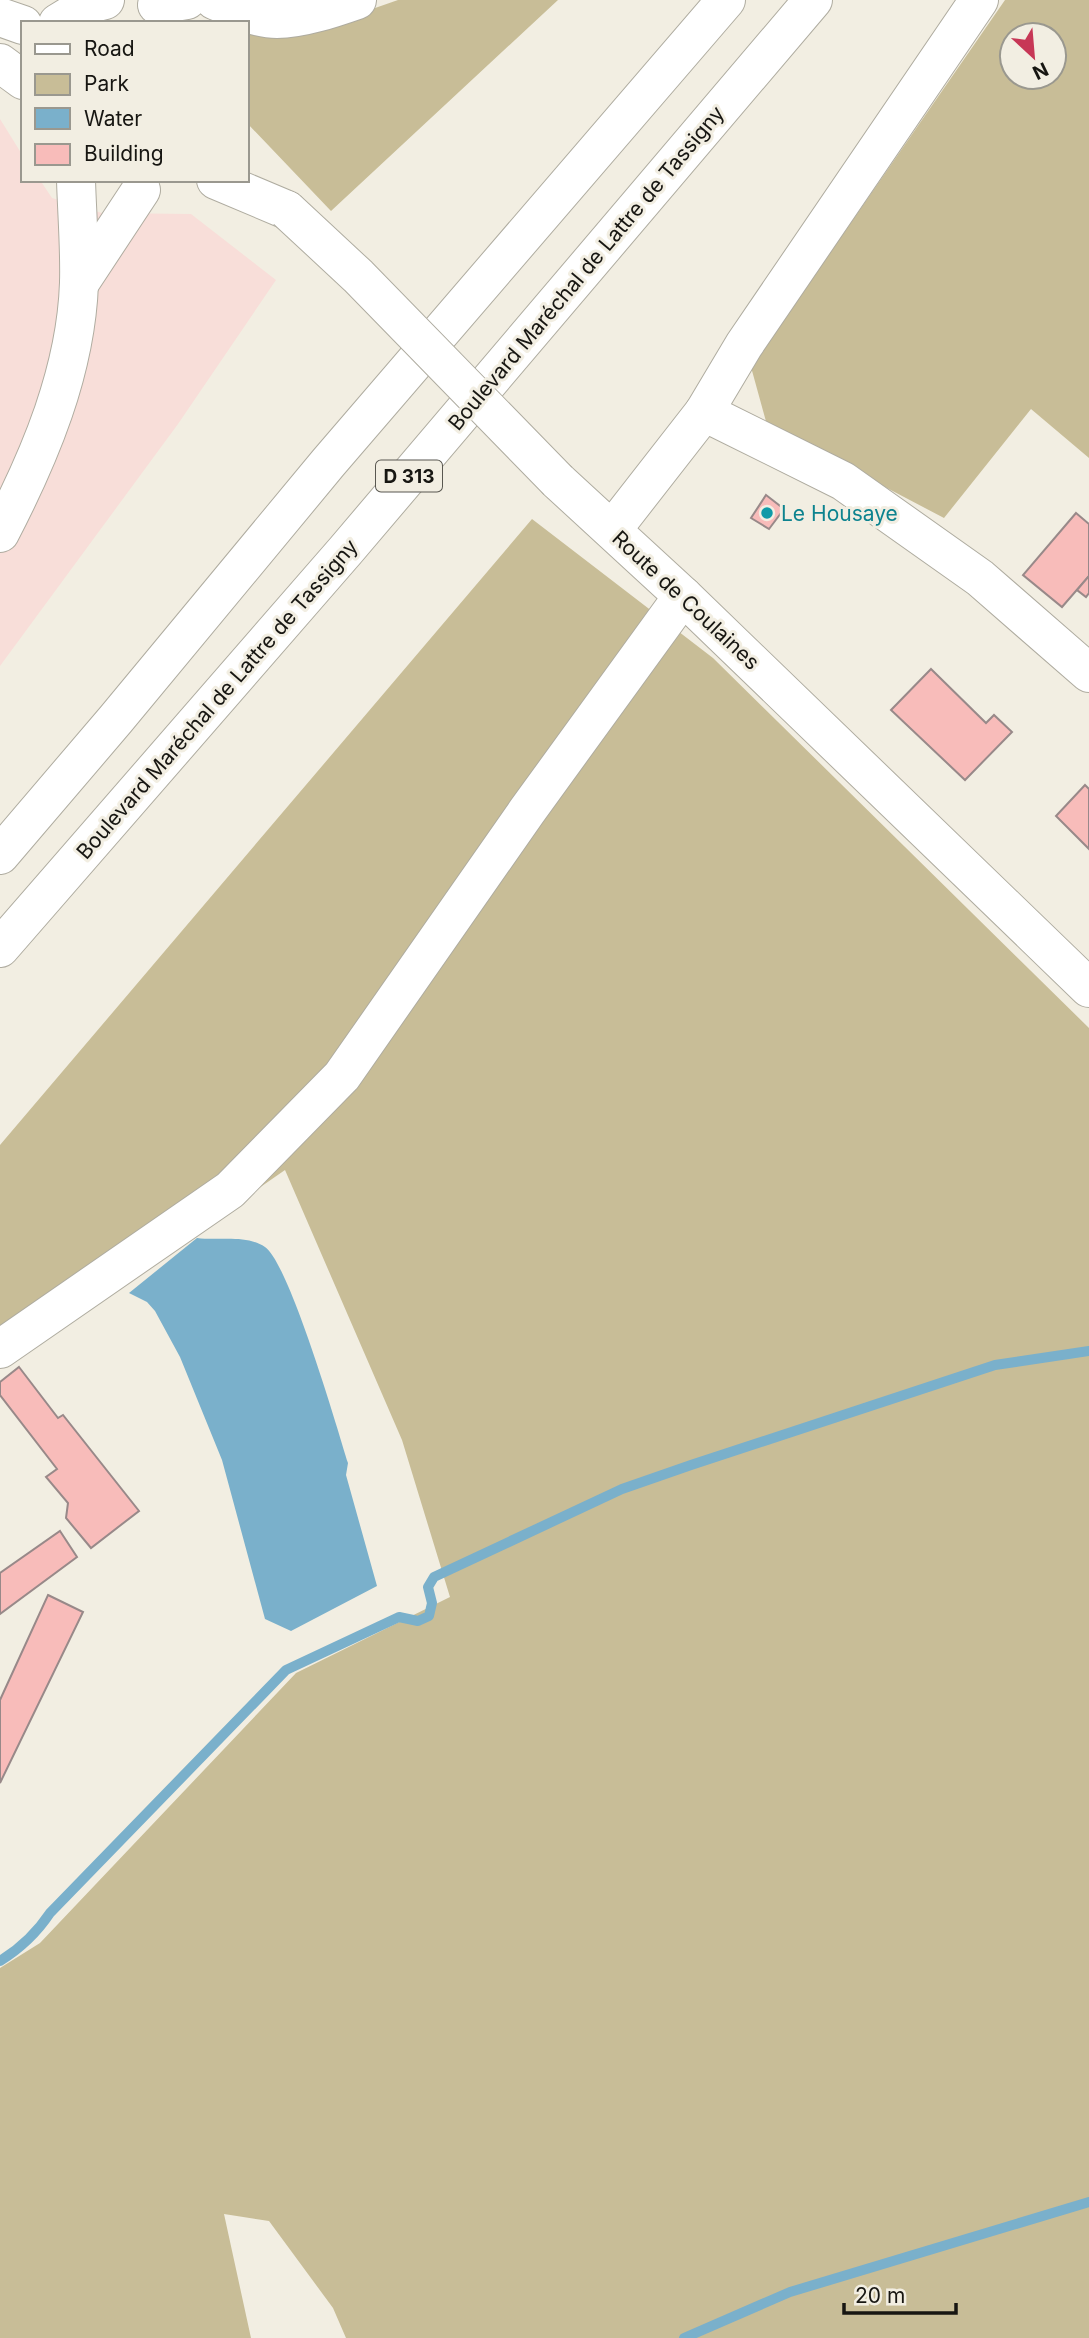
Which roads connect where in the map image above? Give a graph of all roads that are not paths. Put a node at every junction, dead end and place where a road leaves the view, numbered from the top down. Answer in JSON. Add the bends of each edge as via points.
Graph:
{"nodes":[{"id":1,"x":214,"y":0,"type":"edge"},
{"id":2,"x":357,"y":0,"type":"edge"},
{"id":3,"x":726,"y":0,"type":"edge"},
{"id":4,"x":813,"y":0,"type":"edge"},
{"id":5,"x":979,"y":0,"type":"edge"},
{"id":6,"x":0,"y":16,"type":"edge"},
{"id":7,"x":21,"y":23,"type":"edge"},
{"id":8,"x":0,"y":62,"type":"edge"},
{"id":9,"x":21,"y":78,"type":"edge"},
{"id":10,"x":248,"y":165,"type":"edge"},
{"id":11,"x":77,"y":182,"type":"edge"},
{"id":12,"x":83,"y":182,"type":"edge"},
{"id":13,"x":221,"y":182,"type":"edge"},
{"id":14,"x":154,"y":185,"type":"edge"},
{"id":15,"x":287,"y":210,"type":"junction"},
{"id":16,"x":79,"y":284,"type":"junction"},
{"id":17,"x":704,"y":412,"type":"junction"},
{"id":18,"x":612,"y":530,"type":"junction"},
{"id":19,"x":0,"y":533,"type":"edge"},
{"id":20,"x":683,"y":596,"type":"junction"},
{"id":21,"x":1089,"y":673,"type":"edge"},
{"id":22,"x":0,"y":855,"type":"edge"},
{"id":23,"x":0,"y":948,"type":"edge"},
{"id":24,"x":1089,"y":988,"type":"edge"},
{"id":25,"x":0,"y":1349,"type":"edge"}],
"edges":[{"from":1,"to":2,"type":"main road","via":[[277,19]]},
{"from":3,"to":22,"type":"main road"},
{"from":4,"to":23,"type":"main road","name":"Boulevard Maréchal de Lattre de Tassigny","number":"D 313","via":[[346,550]]},
{"from":5,"to":17,"type":"main road","via":[[744,345]]},
{"from":6,"to":7,"type":"main road"},
{"from":8,"to":9,"type":"main road"},
{"from":10,"to":15,"type":"main road","name":"Route de Coulaines"},
{"from":11,"to":16,"type":"main road"},
{"from":12,"to":14,"type":"main road","via":[[107,190]]},
{"from":13,"to":15,"type":"main road","name":"Route de Coulaines"},
{"from":14,"to":16,"type":"main road"},
{"from":15,"to":18,"type":"main road","name":"Route de Coulaines","bridge":true},
{"from":16,"to":19,"type":"main road","via":[[70,357],[54,412]]},
{"from":17,"to":18,"type":"main road"},
{"from":17,"to":21,"type":"main road","via":[[844,481],[981,578]]},
{"from":18,"to":20,"type":"main road","name":"Route de Coulaines"},
{"from":20,"to":24,"type":"main road","name":"Route de Coulaines"},
{"from":20,"to":25,"type":"main road","via":[[342,1076],[229,1190]]}]}
